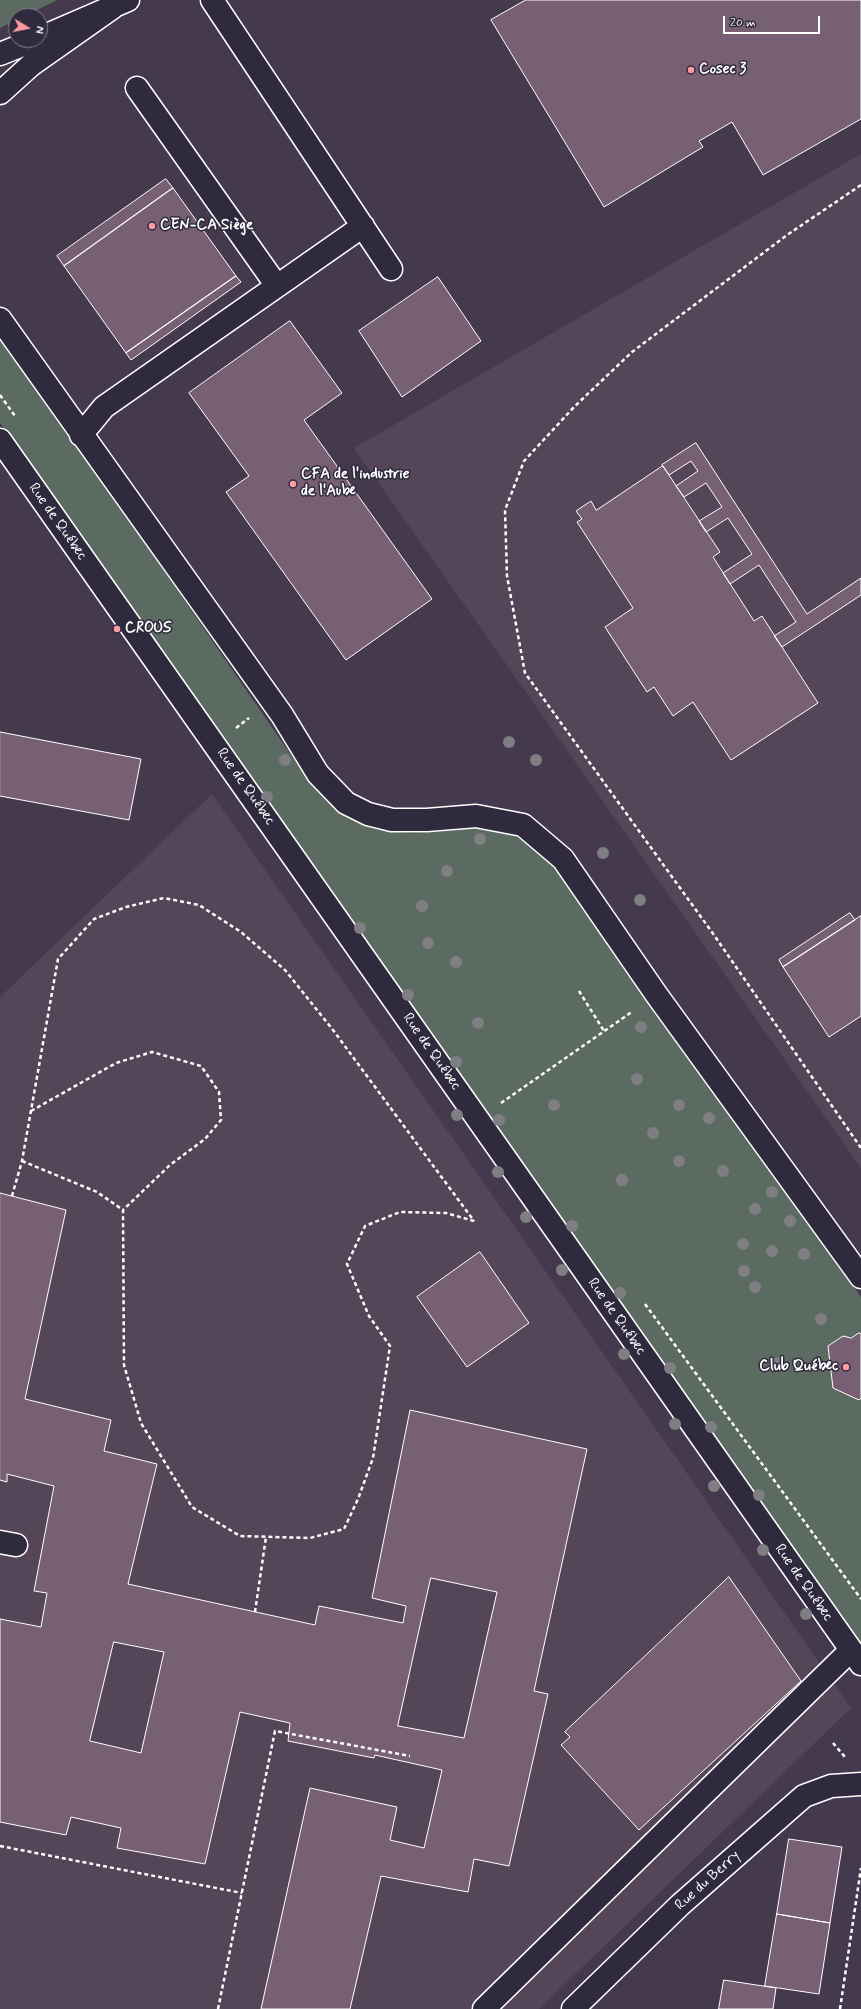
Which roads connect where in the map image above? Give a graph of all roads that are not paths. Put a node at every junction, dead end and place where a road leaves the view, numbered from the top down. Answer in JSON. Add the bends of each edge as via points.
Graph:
{"nodes":[{"id":1,"x":212,"y":0,"type":"edge"},
{"id":2,"x":120,"y":4,"type":"edge"},
{"id":3,"x":48,"y":35,"type":"edge"},
{"id":4,"x":15,"y":48,"type":"edge"},
{"id":5,"x":0,"y":54,"type":"edge"},
{"id":6,"x":137,"y":88,"type":"dead end"},
{"id":7,"x":0,"y":93,"type":"edge"},
{"id":8,"x":363,"y":226,"type":"junction"},
{"id":9,"x":391,"y":269,"type":"dead end"},
{"id":10,"x":277,"y":286,"type":"junction"},
{"id":11,"x":0,"y":319,"type":"edge"},
{"id":12,"x":81,"y":435,"type":"junction"},
{"id":13,"x":0,"y":440,"type":"edge"},
{"id":14,"x":861,"y":1277,"type":"edge"},
{"id":15,"x":856,"y":1657,"type":"edge"},
{"id":16,"x":861,"y":1784,"type":"edge"},
{"id":17,"x":484,"y":2009,"type":"edge"},
{"id":18,"x":573,"y":2009,"type":"edge"}],
"edges":[{"from":1,"to":8,"type":"street"},
{"from":2,"to":3,"type":"street"},
{"from":2,"to":7,"type":"street","via":[[31,65]]},
{"from":4,"to":5,"type":"street"},
{"from":6,"to":10,"type":"street"},
{"from":8,"to":9,"type":"street"},
{"from":8,"to":10,"type":"street"},
{"from":10,"to":12,"type":"street","via":[[104,407]]},
{"from":11,"to":12,"type":"street"},
{"from":12,"to":14,"type":"street","via":[[272,701],[318,774],[346,803],[368,814],[392,820],[476,816],[523,825],[563,859],[656,994]]},
{"from":13,"to":15,"type":"street","name":"Rue de Québec"},
{"from":15,"to":17,"type":"street"},
{"from":16,"to":18,"type":"street","name":"Rue du Berry","via":[[830,1786],[804,1796],[680,1905]]}]}
